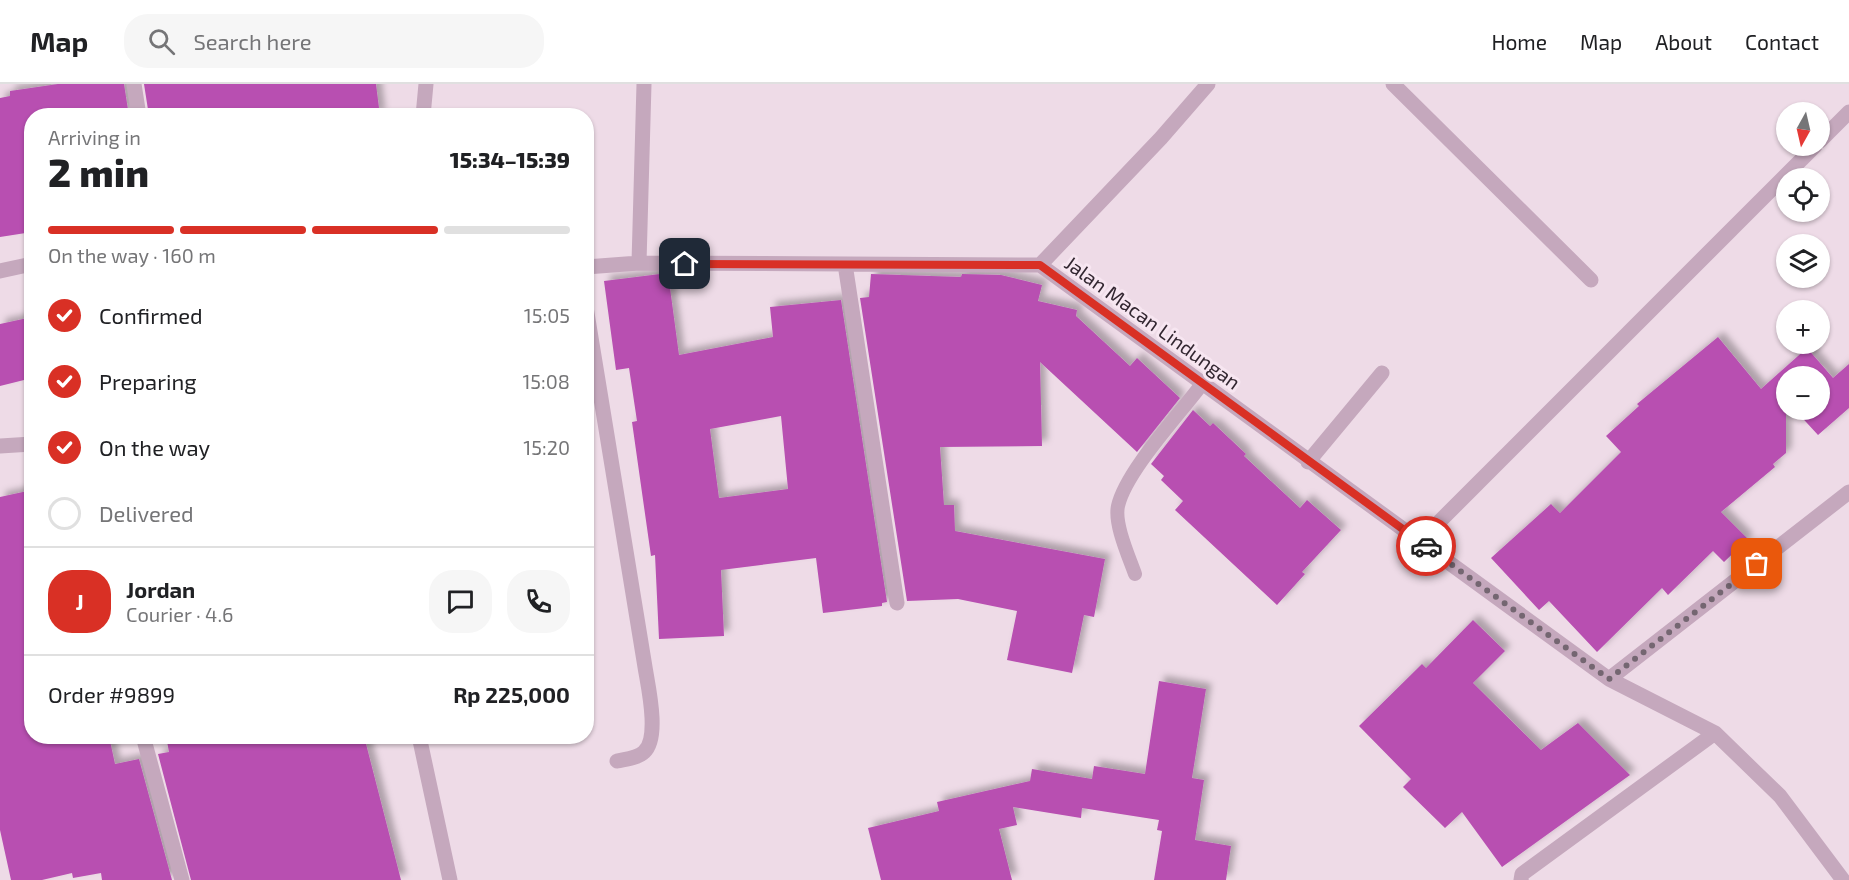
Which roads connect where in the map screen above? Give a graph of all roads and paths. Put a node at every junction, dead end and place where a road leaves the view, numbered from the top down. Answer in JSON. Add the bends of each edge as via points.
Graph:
{"nodes":[{"id":1,"x":134,"y":84,"type":"edge"},
{"id":2,"x":426,"y":84,"type":"edge"},
{"id":3,"x":644,"y":84,"type":"edge"},
{"id":4,"x":1208,"y":84,"type":"edge"},
{"id":5,"x":1393,"y":84,"type":"edge"},
{"id":6,"x":138,"y":108,"type":"edge"},
{"id":7,"x":424,"y":108,"type":"edge"},
{"id":8,"x":1849,"y":112,"type":"edge"},
{"id":9,"x":1830,"y":131,"type":"edge"},
{"id":10,"x":1805,"y":156,"type":"edge"},
{"id":11,"x":639,"y":264,"type":"junction"},
{"id":12,"x":845,"y":264,"type":"junction"},
{"id":13,"x":1040,"y":265,"type":"junction"},
{"id":14,"x":24,"y":266,"type":"edge"},
{"id":15,"x":594,"y":267,"type":"edge"},
{"id":16,"x":0,"y":271,"type":"edge"},
{"id":17,"x":1591,"y":280,"type":"dead end"},
{"id":18,"x":594,"y":356,"type":"edge"},
{"id":19,"x":1382,"y":373,"type":"dead end"},
{"id":20,"x":1202,"y":384,"type":"junction"},
{"id":21,"x":24,"y":444,"type":"edge"},
{"id":22,"x":0,"y":446,"type":"edge"},
{"id":23,"x":1308,"y":462,"type":"junction"},
{"id":24,"x":1849,"y":492,"type":"edge"},
{"id":25,"x":1420,"y":541,"type":"junction"},
{"id":26,"x":1135,"y":574,"type":"dead end"},
{"id":27,"x":897,"y":603,"type":"dead end"},
{"id":28,"x":1609,"y":679,"type":"junction"},
{"id":29,"x":1715,"y":733,"type":"junction"},
{"id":30,"x":145,"y":744,"type":"edge"},
{"id":31,"x":421,"y":744,"type":"edge"},
{"id":32,"x":617,"y":761,"type":"dead end"},
{"id":33,"x":182,"y":880,"type":"edge"},
{"id":34,"x":450,"y":880,"type":"edge"},
{"id":35,"x":1521,"y":880,"type":"edge"},
{"id":36,"x":1843,"y":880,"type":"edge"}],
"edges":[{"from":1,"to":6,"type":"street"},
{"from":2,"to":7,"type":"street"},
{"from":3,"to":11,"type":"street"},
{"from":4,"to":13,"type":"street"},
{"from":5,"to":17,"type":"street"},
{"from":8,"to":9,"type":"street"},
{"from":10,"to":25,"type":"street"},
{"from":11,"to":12,"type":"street","name":"Jalan Macan Lindungan"},
{"from":11,"to":15,"type":"street","name":"Jalan Macan Lindungan"},
{"from":12,"to":13,"type":"street","name":"Jalan Macan Lindungan"},
{"from":12,"to":27,"type":"street"},
{"from":13,"to":20,"type":"street","name":"Jalan Macan Lindungan"},
{"from":14,"to":16,"type":"street"},
{"from":18,"to":32,"type":"street","via":[[652,727],[644,752]]},
{"from":19,"to":23,"type":"street"},
{"from":20,"to":23,"type":"street","name":"Jalan Macan Lindungan"},
{"from":20,"to":26,"type":"lane","via":[[1127,481],[1117,508]]},
{"from":21,"to":22,"type":"street"},
{"from":23,"to":25,"type":"street","name":"Jalan Macan Lindungan"},
{"from":24,"to":28,"type":"street"},
{"from":25,"to":28,"type":"street","name":"Jalan Macan Lindungan"},
{"from":28,"to":29,"type":"street","name":"Jalan Macan Lindungan"},
{"from":29,"to":35,"type":"street","via":[[1522,874]]},
{"from":29,"to":36,"type":"street","name":"Jalan Macan Lindungan","via":[[1780,796]]},
{"from":30,"to":33,"type":"street"},
{"from":31,"to":34,"type":"street"}]}
